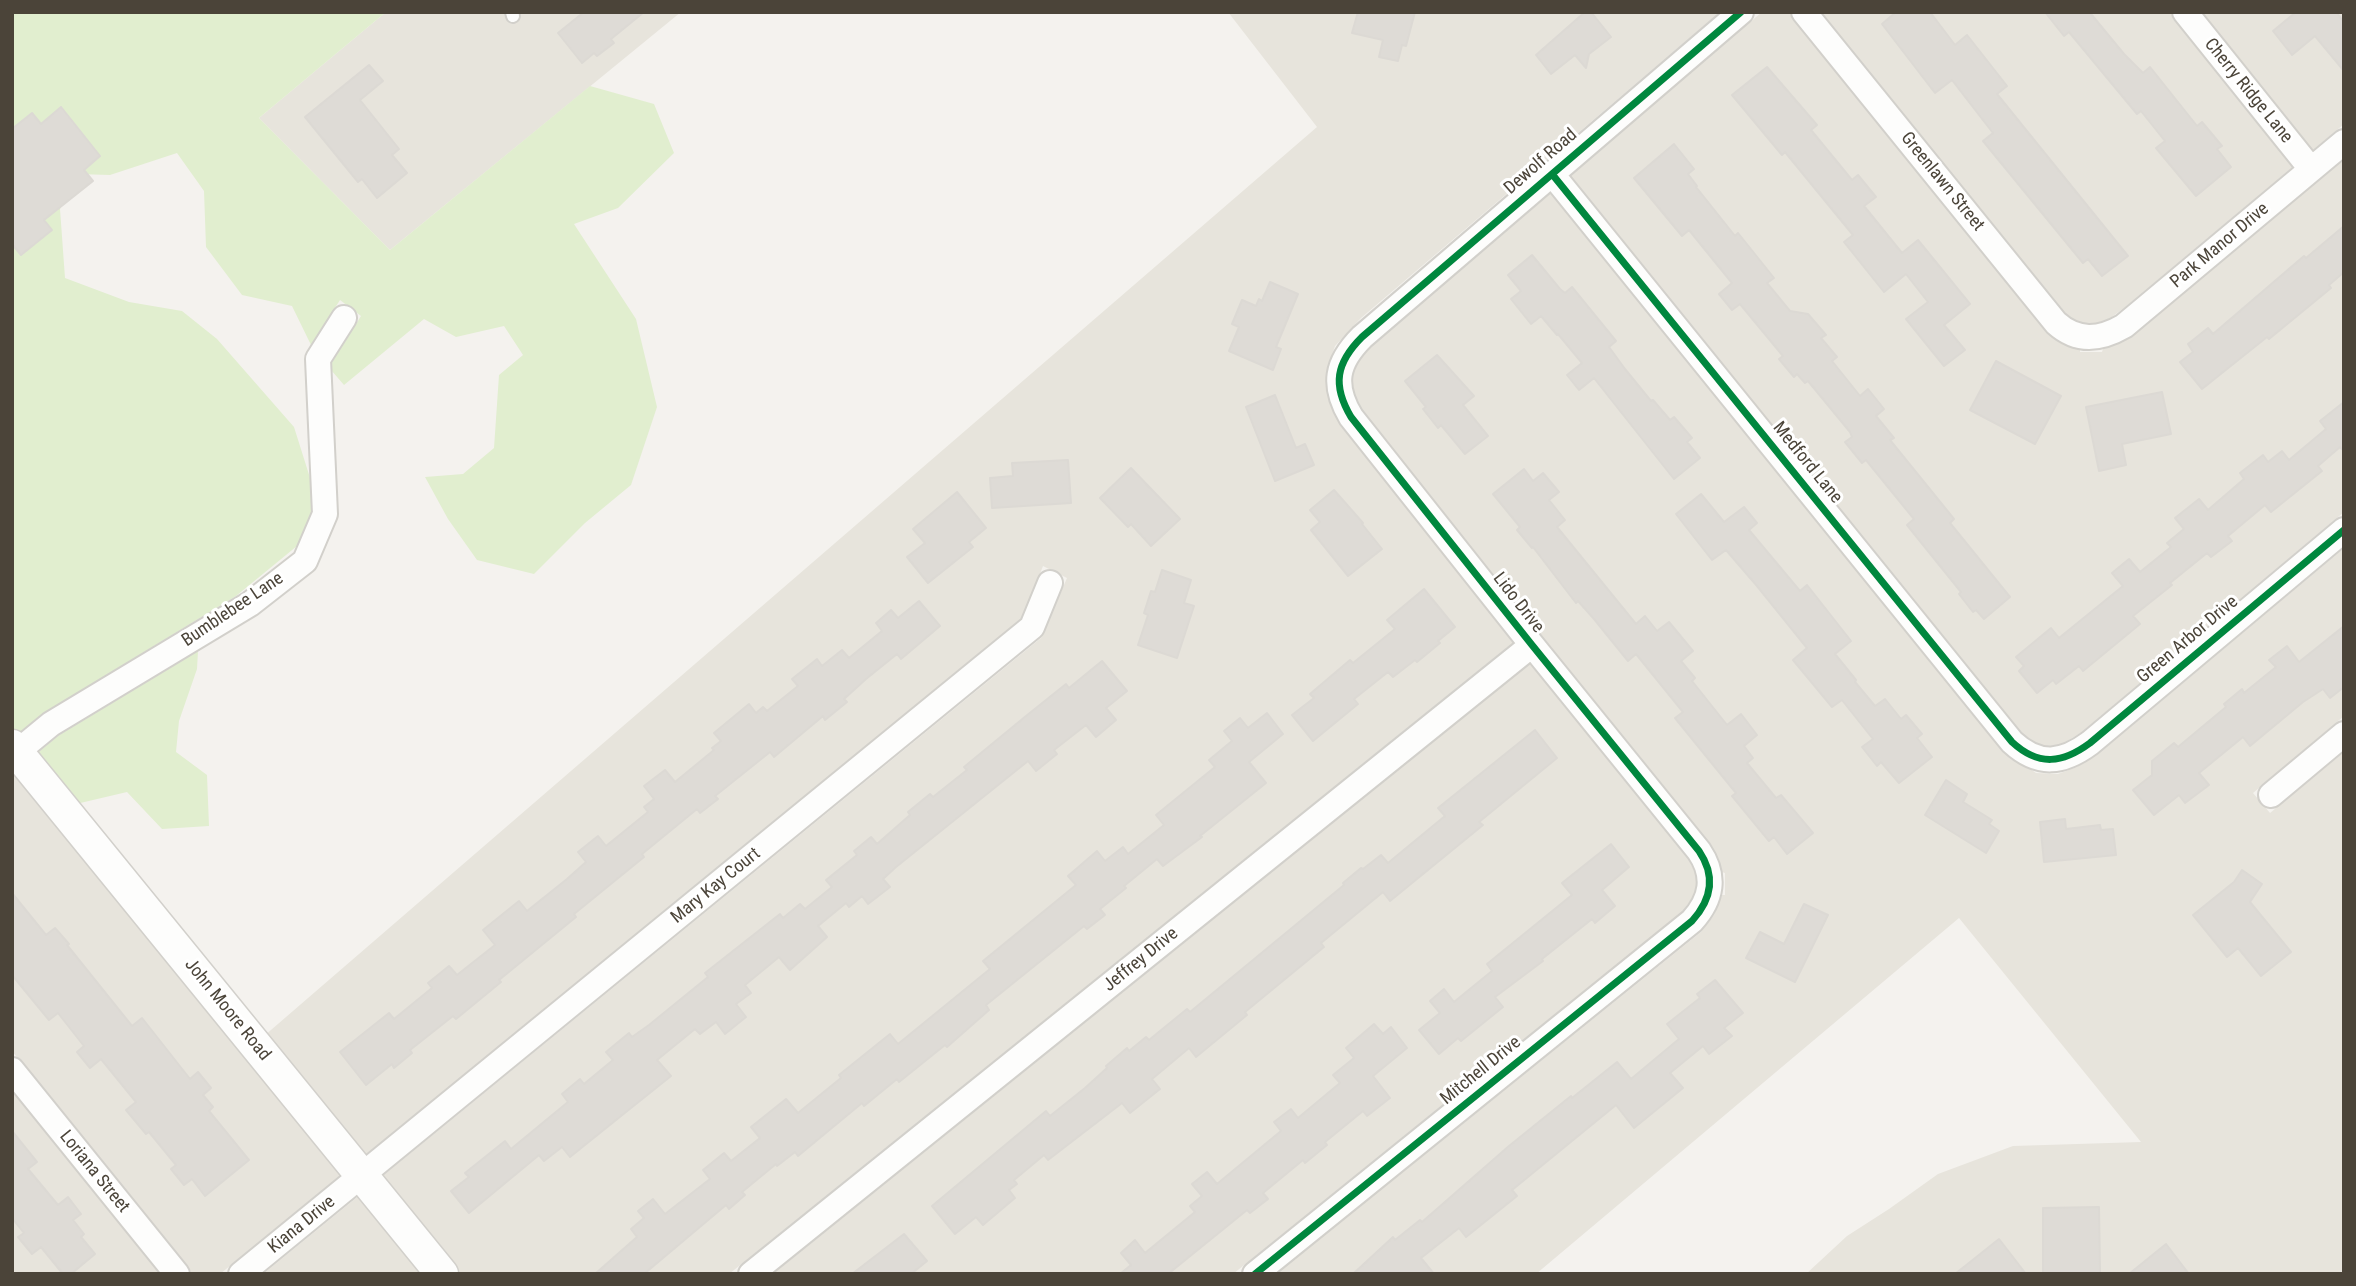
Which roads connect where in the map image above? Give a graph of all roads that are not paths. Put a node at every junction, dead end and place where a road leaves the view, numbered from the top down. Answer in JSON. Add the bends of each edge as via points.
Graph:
{"nodes":[{"id":1,"x":1741,"y":12,"type":"edge"},
{"id":2,"x":1804,"y":12,"type":"edge"},
{"id":3,"x":2185,"y":12,"type":"edge"},
{"id":4,"x":2344,"y":142,"type":"edge"},
{"id":5,"x":2311,"y":169,"type":"junction"},
{"id":6,"x":1552,"y":174,"type":"junction"},
{"id":7,"x":344,"y":318,"type":"dead end"},
{"id":8,"x":1362,"y":337,"type":"joint"},
{"id":9,"x":2090,"y":338,"type":"joint"},
{"id":10,"x":2344,"y":530,"type":"edge"},
{"id":11,"x":1050,"y":583,"type":"dead end"},
{"id":12,"x":1532,"y":645,"type":"junction"},
{"id":13,"x":2344,"y":734,"type":"edge"},
{"id":14,"x":15,"y":749,"type":"edge"},
{"id":15,"x":2046,"y":760,"type":"joint"},
{"id":16,"x":2271,"y":796,"type":"dead end"},
{"id":17,"x":1711,"y":882,"type":"joint"},
{"id":18,"x":12,"y":1070,"type":"edge"},
{"id":19,"x":362,"y":1175,"type":"junction"},
{"id":20,"x":177,"y":1274,"type":"edge"},
{"id":21,"x":241,"y":1274,"type":"edge"},
{"id":22,"x":442,"y":1274,"type":"edge"},
{"id":23,"x":751,"y":1274,"type":"edge"},
{"id":24,"x":1255,"y":1274,"type":"edge"}],
"edges":[{"from":1,"to":6,"type":"street","name":"Dewolf Road"},
{"from":2,"to":9,"type":"street","name":"Greenlawn Street","via":[[2056,323]]},
{"from":3,"to":5,"type":"street","name":"Cherry Ridge Lane"},
{"from":4,"to":5,"type":"street","name":"Park Manor Drive"},
{"from":5,"to":9,"type":"street","name":"Park Manor Drive","via":[[2124,326]]},
{"from":6,"to":8,"type":"street","name":"Dewolf Road"},
{"from":6,"to":15,"type":"street","name":"Medford Lane","via":[[2012,742]]},
{"from":7,"to":14,"type":"street","name":"Bumblebee Lane","via":[[318,359],[326,514],[305,561],[250,604]]},
{"from":8,"to":12,"type":"street","name":"Lido Drive","via":[[1341,366],[1344,405]]},
{"from":10,"to":15,"type":"street","name":"Green Arbor Drive","via":[[2090,743],[2070,756]]},
{"from":11,"to":19,"type":"street","name":"Mary Kay Court","via":[[1032,627]]},
{"from":12,"to":17,"type":"street","name":"Lido Drive","via":[[1699,851]]},
{"from":12,"to":23,"type":"street","name":"Jeffrey Drive"},
{"from":13,"to":16,"type":"street"},
{"from":14,"to":19,"type":"street","name":"John Moore Road"},
{"from":17,"to":24,"type":"street","name":"Mitchell Drive","via":[[1703,908],[1692,921]]},
{"from":18,"to":20,"type":"street","name":"Loriana Street"},
{"from":19,"to":21,"type":"street","name":"Kiana Drive"},
{"from":19,"to":22,"type":"street","name":"John Moore Road"}]}
